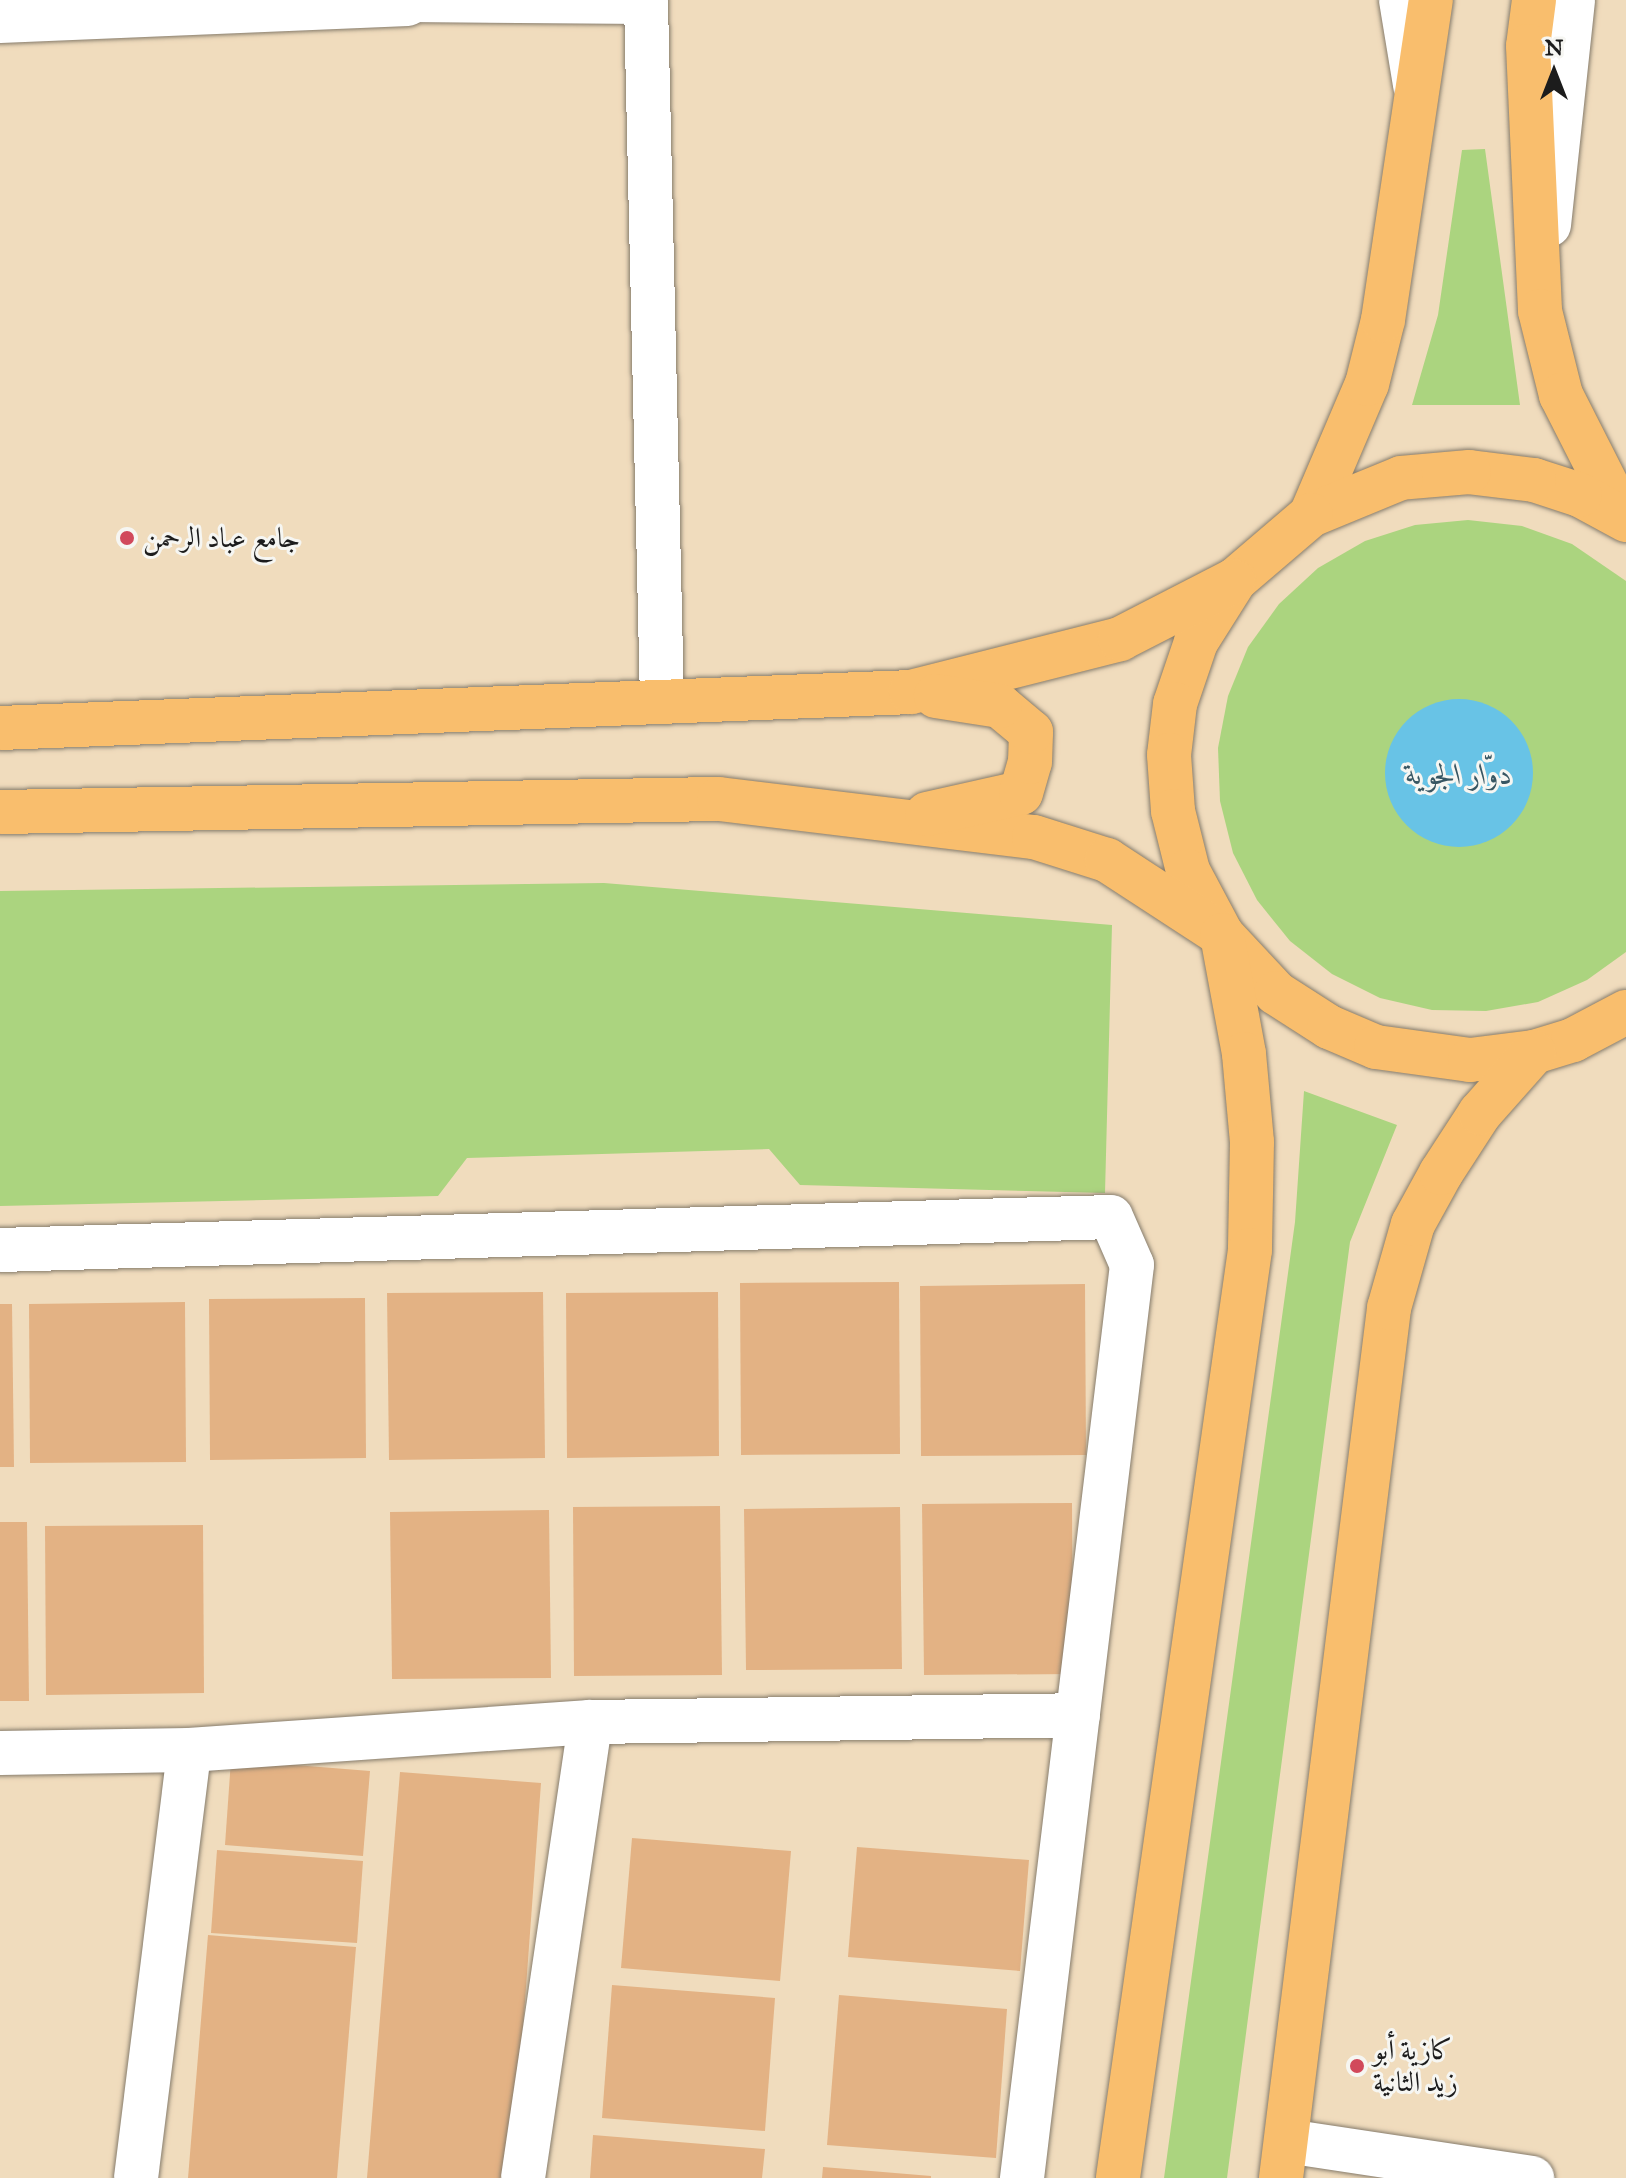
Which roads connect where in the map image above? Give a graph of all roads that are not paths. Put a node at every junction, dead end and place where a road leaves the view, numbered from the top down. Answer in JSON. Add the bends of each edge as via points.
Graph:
{"nodes":[{"id":1,"x":1401,"y":0,"type":"edge"},
{"id":2,"x":1431,"y":0,"type":"edge"},
{"id":3,"x":1534,"y":0,"type":"edge"},
{"id":4,"x":1573,"y":0,"type":"edge"},
{"id":5,"x":408,"y":2,"type":"edge"},
{"id":6,"x":88,"y":9,"type":"edge"},
{"id":7,"x":0,"y":21,"type":"edge"},
{"id":8,"x":1416,"y":96,"type":"junction"},
{"id":9,"x":1540,"y":311,"type":"junction"},
{"id":10,"x":1311,"y":515,"type":"junction"},
{"id":11,"x":1625,"y":518,"type":"edge"},
{"id":12,"x":1235,"y":580,"type":"junction"},
{"id":13,"x":911,"y":692,"type":"junction"},
{"id":14,"x":662,"y":701,"type":"junction"},
{"id":15,"x":0,"y":728,"type":"edge"},
{"id":16,"x":0,"y":812,"type":"edge"},
{"id":17,"x":898,"y":821,"type":"junction"},
{"id":18,"x":1222,"y":935,"type":"junction"},
{"id":19,"x":1626,"y":1012,"type":"edge"},
{"id":20,"x":1534,"y":1052,"type":"junction"},
{"id":21,"x":0,"y":1250,"type":"edge"},
{"id":22,"x":1078,"y":1715,"type":"junction"},
{"id":23,"x":590,"y":1722,"type":"junction"},
{"id":24,"x":189,"y":1750,"type":"junction"},
{"id":25,"x":0,"y":1753,"type":"edge"},
{"id":26,"x":1284,"y":2159,"type":"edge"},
{"id":27,"x":1378,"y":2166,"type":"edge"},
{"id":28,"x":136,"y":2178,"type":"edge"},
{"id":29,"x":523,"y":2178,"type":"edge"},
{"id":30,"x":1022,"y":2178,"type":"edge"},
{"id":31,"x":1118,"y":2178,"type":"edge"},
{"id":32,"x":1532,"y":2178,"type":"edge"}],
"edges":[{"from":1,"to":8,"type":"street"},
{"from":2,"to":8,"type":"main road"},
{"from":3,"to":9,"type":"main road","via":[[1528,46]]},
{"from":4,"to":9,"type":"street"},
{"from":5,"to":6,"type":"street"},
{"from":5,"to":14,"type":"street","via":[[646,2]]},
{"from":6,"to":7,"type":"street"},
{"from":8,"to":10,"type":"main road","via":[[1383,320],[1367,384]]},
{"from":9,"to":11,"type":"main road","via":[[1561,395]]},
{"from":10,"to":11,"type":"main road","via":[[1401,478],[1469,472],[1534,480]]},
{"from":10,"to":12,"type":"main road"},
{"from":12,"to":13,"type":"main road","via":[[1120,639]]},
{"from":12,"to":18,"type":"main road","via":[[1196,642],[1175,704],[1169,755],[1173,811],[1188,871]]},
{"from":13,"to":14,"type":"main road"},
{"from":13,"to":17,"type":"main road","via":[[1000,706],[1031,732],[1030,762],[1021,793]]},
{"from":14,"to":15,"type":"main road"},
{"from":16,"to":17,"type":"main road","via":[[719,799]]},
{"from":17,"to":18,"type":"main road","via":[[1034,837],[1107,860]]},
{"from":18,"to":20,"type":"main road","via":[[1276,993],[1329,1027],[1376,1047],[1470,1060]]},
{"from":18,"to":31,"type":"main road","via":[[1248,1098],[1250,1250]]},
{"from":19,"to":20,"type":"main road","via":[[1573,1040]]},
{"from":20,"to":26,"type":"main road","via":[[1480,1113],[1441,1173],[1413,1224],[1389,1308]]},
{"from":21,"to":22,"type":"street","via":[[1111,1217],[1132,1265]]},
{"from":22,"to":23,"type":"street"},
{"from":22,"to":30,"type":"street"},
{"from":23,"to":24,"type":"street"},
{"from":23,"to":29,"type":"street"},
{"from":24,"to":25,"type":"street"},
{"from":24,"to":28,"type":"street"},
{"from":26,"to":27,"type":"street"},
{"from":27,"to":32,"type":"street"}]}
